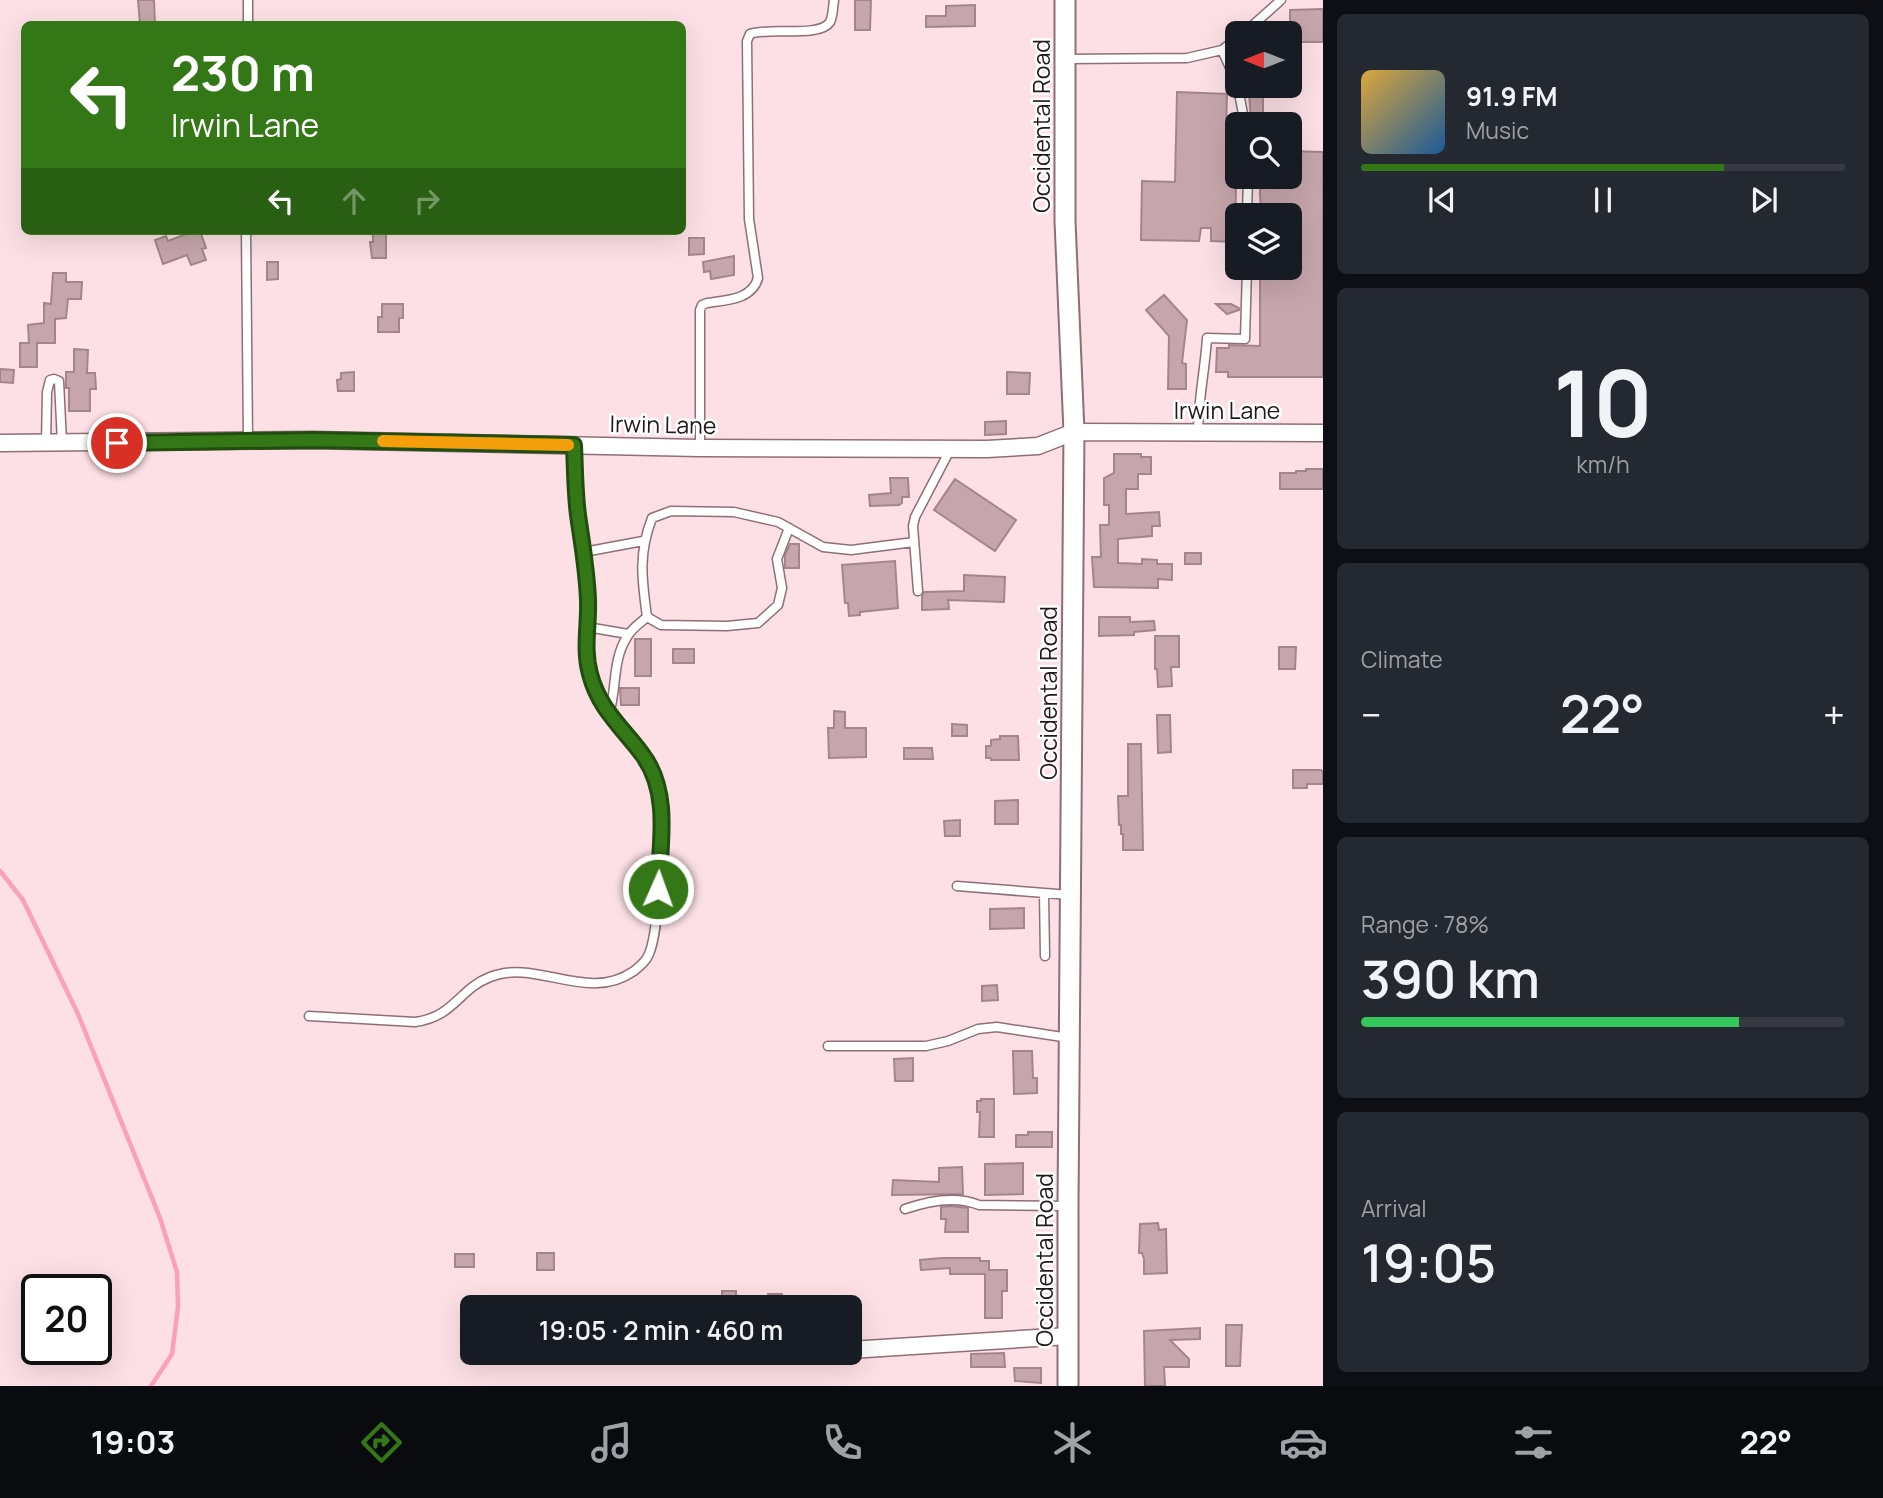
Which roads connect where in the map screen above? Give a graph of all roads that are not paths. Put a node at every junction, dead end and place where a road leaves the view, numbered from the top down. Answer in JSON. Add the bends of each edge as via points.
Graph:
{"nodes":[{"id":1,"x":248,"y":0,"type":"edge"},
{"id":2,"x":834,"y":0,"type":"edge"},
{"id":3,"x":1065,"y":0,"type":"edge"},
{"id":4,"x":1281,"y":0,"type":"edge"},
{"id":5,"x":248,"y":21,"type":"edge"},
{"id":6,"x":1257,"y":21,"type":"edge"},
{"id":7,"x":1225,"y":48,"type":"edge"},
{"id":8,"x":1222,"y":50,"type":"junction"},
{"id":9,"x":1065,"y":58,"type":"junction"},
{"id":10,"x":1243,"y":112,"type":"edge"},
{"id":11,"x":246,"y":235,"type":"edge"},
{"id":12,"x":1246,"y":280,"type":"edge"},
{"id":13,"x":1074,"y":432,"type":"junction"},
{"id":14,"x":1198,"y":433,"type":"junction"},
{"id":15,"x":1323,"y":433,"type":"edge"},
{"id":16,"x":248,"y":441,"type":"junction"},
{"id":17,"x":0,"y":443,"type":"edge"},
{"id":18,"x":54,"y":443,"type":"junction"},
{"id":19,"x":574,"y":445,"type":"junction"},
{"id":20,"x":700,"y":448,"type":"junction"},
{"id":21,"x":951,"y":449,"type":"junction"},
{"id":22,"x":789,"y":528,"type":"junction"},
{"id":23,"x":643,"y":541,"type":"junction"},
{"id":24,"x":914,"y":542,"type":"junction"},
{"id":25,"x":584,"y":552,"type":"junction"},
{"id":26,"x":918,"y":591,"type":"dead end"},
{"id":27,"x":647,"y":617,"type":"junction"},
{"id":28,"x":587,"y":627,"type":"junction"},
{"id":29,"x":628,"y":634,"type":"junction"},
{"id":30,"x":609,"y":714,"type":"junction"},
{"id":31,"x":957,"y":886,"type":"dead end"},
{"id":32,"x":1044,"y":893,"type":"junction"},
{"id":33,"x":1070,"y":895,"type":"junction"},
{"id":34,"x":1045,"y":956,"type":"dead end"},
{"id":35,"x":309,"y":1016,"type":"dead end"},
{"id":36,"x":1069,"y":1038,"type":"junction"},
{"id":37,"x":828,"y":1046,"type":"dead end"},
{"id":38,"x":1068,"y":1206,"type":"junction"},
{"id":39,"x":905,"y":1209,"type":"dead end"},
{"id":40,"x":1068,"y":1336,"type":"junction"},
{"id":41,"x":862,"y":1349,"type":"edge"},
{"id":42,"x":1068,"y":1386,"type":"edge"}],
"edges":[{"from":1,"to":5,"type":"lane"},
{"from":2,"to":20,"type":"lane","via":[[831,19],[820,28],[758,31],[747,41],[749,219],[758,278],[750,293],[707,303],[700,310]]},
{"from":3,"to":9,"type":"street","name":"Occidental Road"},
{"from":4,"to":6,"type":"lane"},
{"from":7,"to":8,"type":"lane"},
{"from":8,"to":9,"type":"lane","via":[[1175,58]]},
{"from":8,"to":10,"type":"lane","via":[[1237,83]]},
{"from":9,"to":13,"type":"street","name":"Occidental Road","via":[[1065,221]]},
{"from":11,"to":16,"type":"lane"},
{"from":12,"to":14,"type":"lane","via":[[1244,339],[1207,338]]},
{"from":13,"to":14,"type":"street","name":"Irwin Lane"},
{"from":13,"to":21,"type":"street","name":"Irwin Lane","via":[[1038,446]]},
{"from":13,"to":33,"type":"street","name":"Occidental Road"},
{"from":14,"to":15,"type":"street","name":"Irwin Lane"},
{"from":16,"to":18,"type":"street","name":"Irwin Lane"},
{"from":16,"to":19,"type":"street","name":"Irwin Lane"},
{"from":17,"to":18,"type":"street","name":"Irwin Lane"},
{"from":18,"to":18,"type":"lane","via":[[47,392],[54,379],[59,382],[61,397]]},
{"from":19,"to":20,"type":"street","name":"Irwin Lane"},
{"from":19,"to":25,"type":"lane"},
{"from":20,"to":21,"type":"street","name":"Irwin Lane"},
{"from":21,"to":24,"type":"lane","via":[[915,517]]},
{"from":22,"to":23,"type":"lane","via":[[734,512],[671,511],[652,518]]},
{"from":22,"to":24,"type":"lane","via":[[823,547],[851,550]]},
{"from":22,"to":27,"type":"lane","via":[[777,559],[782,588],[778,605],[758,622],[661,625]]},
{"from":23,"to":25,"type":"lane"},
{"from":23,"to":27,"type":"lane"},
{"from":24,"to":26,"type":"lane"},
{"from":25,"to":28,"type":"lane"},
{"from":27,"to":29,"type":"lane"},
{"from":28,"to":29,"type":"lane"},
{"from":28,"to":30,"type":"lane","via":[[590,676]]},
{"from":29,"to":30,"type":"lane","via":[[620,649]]},
{"from":30,"to":35,"type":"lane","via":[[643,755],[656,779],[662,812],[655,937],[648,957],[636,970],[610,983],[582,984],[522,973],[491,976],[431,1020]]},
{"from":31,"to":32,"type":"lane"},
{"from":32,"to":33,"type":"lane"},
{"from":32,"to":34,"type":"lane"},
{"from":33,"to":36,"type":"street","name":"Occidental Road"},
{"from":36,"to":37,"type":"lane","via":[[998,1027],[978,1028],[926,1046]]},
{"from":36,"to":38,"type":"street","name":"Occidental Road"},
{"from":38,"to":39,"type":"lane","via":[[979,1205],[967,1200],[928,1201]]},
{"from":38,"to":40,"type":"street","name":"Occidental Road"},
{"from":40,"to":41,"type":"street"},
{"from":40,"to":42,"type":"street","name":"Occidental Road"}]}
